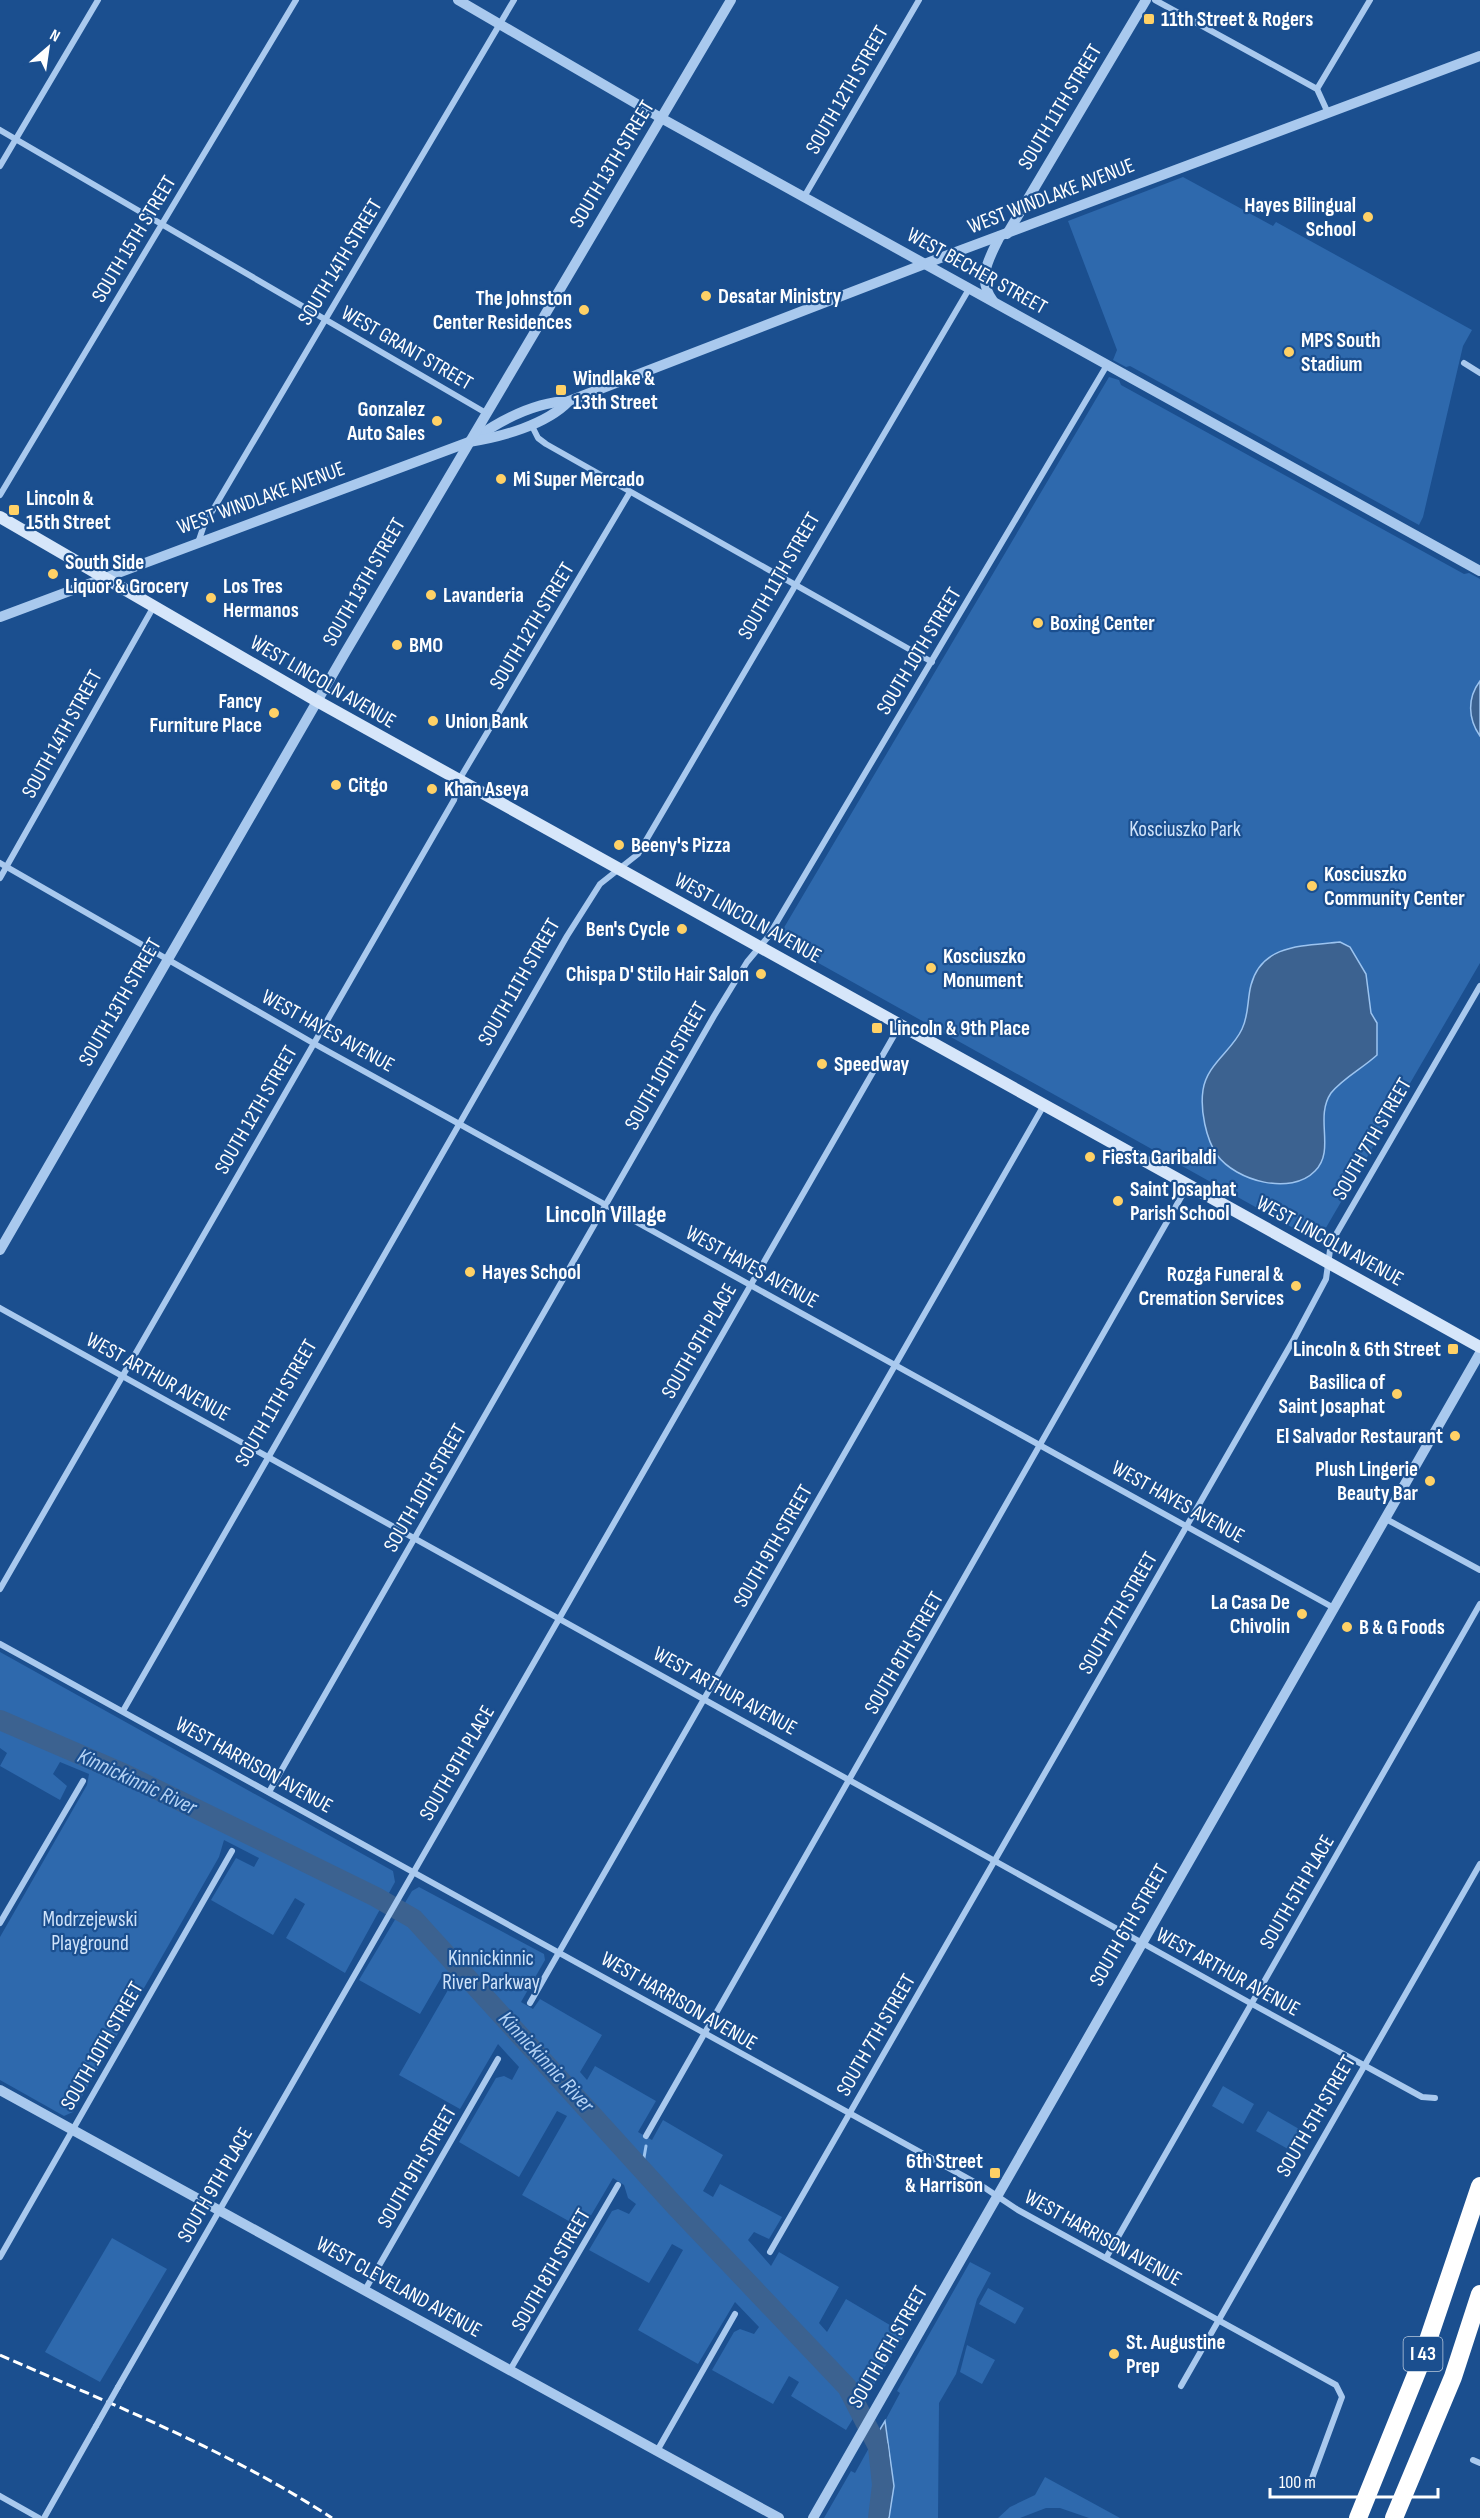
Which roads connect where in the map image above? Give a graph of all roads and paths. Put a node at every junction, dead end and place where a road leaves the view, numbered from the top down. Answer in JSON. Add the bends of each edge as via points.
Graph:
{"nodes":[{"id":1,"x":98,"y":0,"type":"edge"},
{"id":2,"x":296,"y":0,"type":"edge"},
{"id":3,"x":458,"y":0,"type":"edge"},
{"id":4,"x":514,"y":0,"type":"edge"},
{"id":5,"x":731,"y":0,"type":"edge"},
{"id":6,"x":919,"y":0,"type":"edge"},
{"id":7,"x":1146,"y":0,"type":"edge"},
{"id":8,"x":1155,"y":0,"type":"edge"},
{"id":9,"x":1370,"y":0,"type":"edge"},
{"id":10,"x":500,"y":24,"type":"junction"},
{"id":11,"x":1480,"y":56,"type":"edge"},
{"id":12,"x":1317,"y":89,"type":"junction"},
{"id":13,"x":1328,"y":113,"type":"junction"},
{"id":14,"x":661,"y":118,"type":"junction"},
{"id":15,"x":0,"y":130,"type":"edge"},
{"id":16,"x":16,"y":139,"type":"junction"},
{"id":17,"x":0,"y":166,"type":"edge"},
{"id":18,"x":804,"y":197,"type":"junction"},
{"id":19,"x":162,"y":226,"type":"junction"},
{"id":20,"x":1003,"y":235,"type":"junction"},
{"id":21,"x":925,"y":264,"type":"junction"},
{"id":22,"x":969,"y":289,"type":"junction"},
{"id":23,"x":995,"y":303,"type":"junction"},
{"id":24,"x":325,"y":320,"type":"junction"},
{"id":25,"x":1464,"y":363,"type":"dead end"},
{"id":26,"x":1107,"y":365,"type":"junction"},
{"id":27,"x":1480,"y":372,"type":"edge"},
{"id":28,"x":569,"y":401,"type":"junction"},
{"id":29,"x":486,"y":413,"type":"junction"},
{"id":30,"x":531,"y":424,"type":"junction"},
{"id":31,"x":469,"y":442,"type":"junction"},
{"id":32,"x":630,"y":492,"type":"junction"},
{"id":33,"x":0,"y":495,"type":"edge"},
{"id":34,"x":0,"y":517,"type":"edge"},
{"id":35,"x":198,"y":543,"type":"junction"},
{"id":36,"x":1480,"y":571,"type":"edge"},
{"id":37,"x":104,"y":578,"type":"junction"},
{"id":38,"x":795,"y":587,"type":"junction"},
{"id":39,"x":154,"y":606,"type":"junction"},
{"id":40,"x":0,"y":617,"type":"edge"},
{"id":41,"x":932,"y":662,"type":"junction"},
{"id":42,"x":317,"y":701,"type":"junction"},
{"id":43,"x":459,"y":780,"type":"junction"},
{"id":44,"x":0,"y":862,"type":"edge"},
{"id":45,"x":7,"y":866,"type":"junction"},
{"id":46,"x":620,"y":869,"type":"junction"},
{"id":47,"x":0,"y":878,"type":"edge"},
{"id":48,"x":760,"y":947,"type":"junction"},
{"id":49,"x":168,"y":959,"type":"junction"},
{"id":50,"x":1480,"y":986,"type":"edge"},
{"id":51,"x":900,"y":1025,"type":"junction"},
{"id":52,"x":313,"y":1043,"type":"junction"},
{"id":53,"x":1044,"y":1105,"type":"junction"},
{"id":54,"x":460,"y":1123,"type":"junction"},
{"id":55,"x":1188,"y":1185,"type":"junction"},
{"id":56,"x":606,"y":1204,"type":"junction"},
{"id":57,"x":0,"y":1250,"type":"edge"},
{"id":58,"x":1328,"y":1263,"type":"junction"},
{"id":59,"x":750,"y":1285,"type":"junction"},
{"id":60,"x":0,"y":1308,"type":"edge"},
{"id":61,"x":1480,"y":1347,"type":"edge"},
{"id":62,"x":1480,"y":1353,"type":"edge"},
{"id":63,"x":895,"y":1366,"type":"junction"},
{"id":64,"x":122,"y":1376,"type":"junction"},
{"id":65,"x":1041,"y":1445,"type":"junction"},
{"id":66,"x":267,"y":1456,"type":"junction"},
{"id":67,"x":1386,"y":1519,"type":"junction"},
{"id":68,"x":1187,"y":1526,"type":"junction"},
{"id":69,"x":415,"y":1538,"type":"junction"},
{"id":70,"x":1480,"y":1570,"type":"edge"},
{"id":71,"x":0,"y":1589,"type":"edge"},
{"id":72,"x":1480,"y":1604,"type":"edge"},
{"id":73,"x":1334,"y":1608,"type":"junction"},
{"id":74,"x":559,"y":1618,"type":"junction"},
{"id":75,"x":0,"y":1644,"type":"edge"},
{"id":76,"x":704,"y":1699,"type":"junction"},
{"id":77,"x":123,"y":1711,"type":"junction"},
{"id":78,"x":850,"y":1779,"type":"junction"},
{"id":79,"x":83,"y":1781,"type":"dead end"},
{"id":80,"x":269,"y":1792,"type":"junction"},
{"id":81,"x":232,"y":1851,"type":"dead end"},
{"id":82,"x":995,"y":1860,"type":"junction"},
{"id":83,"x":1480,"y":1864,"type":"edge"},
{"id":84,"x":413,"y":1871,"type":"junction"},
{"id":85,"x":0,"y":1923,"type":"edge"},
{"id":86,"x":1142,"y":1942,"type":"junction"},
{"id":87,"x":559,"y":1952,"type":"junction"},
{"id":88,"x":530,"y":2003,"type":"dead end"},
{"id":89,"x":1252,"y":2004,"type":"junction"},
{"id":90,"x":703,"y":2034,"type":"junction"},
{"id":91,"x":498,"y":2059,"type":"dead end"},
{"id":92,"x":1364,"y":2066,"type":"junction"},
{"id":93,"x":0,"y":2090,"type":"edge"},
{"id":94,"x":1435,"y":2098,"type":"dead end"},
{"id":95,"x":849,"y":2115,"type":"junction"},
{"id":96,"x":73,"y":2130,"type":"junction"},
{"id":97,"x":646,"y":2136,"type":"dead end"},
{"id":98,"x":618,"y":2185,"type":"dead end"},
{"id":99,"x":1480,"y":2186,"type":"edge"},
{"id":100,"x":996,"y":2196,"type":"junction"},
{"id":101,"x":219,"y":2210,"type":"junction"},
{"id":102,"x":770,"y":2252,"type":"dead end"},
{"id":103,"x":0,"y":2257,"type":"edge"},
{"id":104,"x":1106,"y":2258,"type":"junction"},
{"id":105,"x":365,"y":2290,"type":"junction"},
{"id":106,"x":1480,"y":2295,"type":"edge"},
{"id":107,"x":735,"y":2314,"type":"dead end"},
{"id":108,"x":1219,"y":2320,"type":"junction"},
{"id":109,"x":510,"y":2370,"type":"junction"},
{"id":110,"x":1181,"y":2386,"type":"dead end"},
{"id":111,"x":657,"y":2451,"type":"junction"},
{"id":112,"x":1473,"y":2460,"type":"dead end"},
{"id":113,"x":1480,"y":2463,"type":"edge"},
{"id":114,"x":1311,"y":2481,"type":"dead end"},
{"id":115,"x":0,"y":2496,"type":"edge"},
{"id":116,"x":42,"y":2518,"type":"edge"},
{"id":117,"x":779,"y":2518,"type":"edge"},
{"id":118,"x":813,"y":2518,"type":"edge"},
{"id":119,"x":1358,"y":2518,"type":"edge"},
{"id":120,"x":1394,"y":2518,"type":"edge"}],
"edges":[{"from":1,"to":16,"type":"street"},
{"from":2,"to":19,"type":"street","name":"SOUTH 15TH STREET"},
{"from":3,"to":10,"type":"street","name":"WEST BECHER STREET"},
{"from":4,"to":10,"type":"street","name":"SOUTH 14TH STREET"},
{"from":5,"to":14,"type":"street","name":"SOUTH 13TH STREET"},
{"from":6,"to":18,"type":"street","name":"SOUTH 12TH STREET"},
{"from":7,"to":20,"type":"street","name":"SOUTH 11TH STREET"},
{"from":8,"to":12,"type":"street"},
{"from":9,"to":12,"type":"street"},
{"from":10,"to":14,"type":"street","name":"WEST BECHER STREET"},
{"from":10,"to":24,"type":"street","name":"SOUTH 14TH STREET"},
{"from":11,"to":13,"type":"street","name":"WEST WINDLAKE AVENUE"},
{"from":12,"to":13,"type":"street"},
{"from":13,"to":20,"type":"street","name":"WEST WINDLAKE AVENUE"},
{"from":14,"to":18,"type":"street","name":"WEST BECHER STREET"},
{"from":14,"to":29,"type":"street","name":"SOUTH 13TH STREET"},
{"from":15,"to":16,"type":"street","name":"WEST GRANT STREET"},
{"from":16,"to":17,"type":"street"},
{"from":16,"to":19,"type":"street","name":"WEST GRANT STREET"},
{"from":18,"to":21,"type":"street","name":"WEST BECHER STREET"},
{"from":19,"to":24,"type":"street","name":"WEST GRANT STREET"},
{"from":19,"to":33,"type":"street","name":"SOUTH 15TH STREET"},
{"from":20,"to":21,"type":"street","name":"WEST WINDLAKE AVENUE"},
{"from":20,"to":23,"type":"street","name":"SOUTH 11TH STREET","via":[[984,273],[985,289]]},
{"from":21,"to":22,"type":"street","name":"WEST BECHER STREET"},
{"from":21,"to":28,"type":"street","name":"WEST WINDLAKE AVENUE"},
{"from":22,"to":23,"type":"street","name":"WEST BECHER STREET"},
{"from":22,"to":38,"type":"street","name":"SOUTH 11TH STREET"},
{"from":23,"to":26,"type":"street","name":"WEST BECHER STREET"},
{"from":24,"to":29,"type":"street","name":"WEST GRANT STREET"},
{"from":24,"to":35,"type":"street","name":"SOUTH 14TH STREET","via":[[204,525]]},
{"from":25,"to":27,"type":"street"},
{"from":26,"to":36,"type":"street","name":"WEST BECHER STREET"},
{"from":26,"to":41,"type":"street","name":"SOUTH 10TH STREET"},
{"from":28,"to":30,"type":"street","name":"WEST WINDLAKE AVENUE","via":[[558,413]]},
{"from":28,"to":31,"type":"street","name":"WEST WINDLAKE AVENUE","via":[[552,402],[499,423]]},
{"from":29,"to":31,"type":"street","name":"SOUTH 13TH STREET"},
{"from":30,"to":31,"type":"street","name":"WEST WINDLAKE AVENUE"},
{"from":30,"to":32,"type":"street","via":[[546,444]]},
{"from":31,"to":35,"type":"street","name":"WEST WINDLAKE AVENUE"},
{"from":31,"to":42,"type":"street","name":"SOUTH 13TH STREET"},
{"from":32,"to":38,"type":"street"},
{"from":32,"to":43,"type":"street","name":"SOUTH 12TH STREET"},
{"from":34,"to":37,"type":"main road","name":"WEST LINCOLN AVENUE"},
{"from":35,"to":37,"type":"street","name":"WEST WINDLAKE AVENUE"},
{"from":37,"to":39,"type":"main road","name":"WEST LINCOLN AVENUE"},
{"from":37,"to":40,"type":"street","name":"WEST WINDLAKE AVENUE"},
{"from":38,"to":41,"type":"street"},
{"from":38,"to":46,"type":"street","name":"SOUTH 11TH STREET","via":[[638,854]]},
{"from":39,"to":42,"type":"main road","name":"WEST LINCOLN AVENUE"},
{"from":39,"to":45,"type":"street","name":"SOUTH 14TH STREET"},
{"from":41,"to":48,"type":"street","name":"SOUTH 10TH STREET"},
{"from":42,"to":43,"type":"main road","name":"WEST LINCOLN AVENUE"},
{"from":42,"to":49,"type":"street","name":"SOUTH 13TH STREET"},
{"from":43,"to":46,"type":"main road","name":"WEST LINCOLN AVENUE"},
{"from":43,"to":52,"type":"street","name":"SOUTH 12TH STREET","via":[[454,800]]},
{"from":44,"to":45,"type":"street","name":"WEST HAYES AVENUE"},
{"from":45,"to":47,"type":"street","name":"SOUTH 14TH STREET"},
{"from":45,"to":49,"type":"street","name":"WEST HAYES AVENUE"},
{"from":46,"to":48,"type":"main road","name":"WEST LINCOLN AVENUE"},
{"from":46,"to":54,"type":"street","name":"SOUTH 11TH STREET","via":[[600,884],[567,936]]},
{"from":48,"to":51,"type":"main road","name":"WEST LINCOLN AVENUE"},
{"from":48,"to":56,"type":"street","name":"SOUTH 10TH STREET","via":[[747,962]]},
{"from":49,"to":52,"type":"street","name":"WEST HAYES AVENUE"},
{"from":49,"to":57,"type":"street","name":"SOUTH 13TH STREET"},
{"from":50,"to":58,"type":"street","name":"SOUTH 7TH STREET","via":[[1330,1243]]},
{"from":51,"to":53,"type":"main road","name":"WEST LINCOLN AVENUE"},
{"from":51,"to":59,"type":"street","name":"SOUTH 9TH PLACE"},
{"from":52,"to":54,"type":"street","name":"WEST HAYES AVENUE"},
{"from":52,"to":64,"type":"street","name":"SOUTH 12TH STREET"},
{"from":53,"to":55,"type":"main road","name":"WEST LINCOLN AVENUE"},
{"from":53,"to":63,"type":"street","name":"SOUTH 9TH STREET"},
{"from":54,"to":56,"type":"street","name":"WEST HAYES AVENUE"},
{"from":54,"to":66,"type":"street","name":"SOUTH 11TH STREET"},
{"from":55,"to":58,"type":"main road","name":"WEST LINCOLN AVENUE"},
{"from":55,"to":65,"type":"street","name":"SOUTH 8TH STREET"},
{"from":56,"to":59,"type":"street","name":"WEST HAYES AVENUE"},
{"from":56,"to":69,"type":"street","name":"SOUTH 10TH STREET"},
{"from":58,"to":61,"type":"main road","name":"WEST LINCOLN AVENUE"},
{"from":58,"to":68,"type":"street","name":"SOUTH 7TH STREET","via":[[1326,1279],[1294,1339]]},
{"from":59,"to":63,"type":"street","name":"WEST HAYES AVENUE"},
{"from":59,"to":74,"type":"street","name":"SOUTH 9TH PLACE"},
{"from":60,"to":64,"type":"street","name":"WEST ARTHUR AVENUE"},
{"from":62,"to":67,"type":"street","name":"SOUTH 6TH STREET"},
{"from":63,"to":65,"type":"street","name":"WEST HAYES AVENUE"},
{"from":63,"to":76,"type":"street","name":"SOUTH 9TH STREET"},
{"from":64,"to":66,"type":"street","name":"WEST ARTHUR AVENUE"},
{"from":64,"to":71,"type":"street","name":"SOUTH 12TH STREET"},
{"from":65,"to":68,"type":"street","name":"WEST HAYES AVENUE"},
{"from":65,"to":78,"type":"street","name":"SOUTH 8TH STREET"},
{"from":66,"to":69,"type":"street","name":"WEST ARTHUR AVENUE"},
{"from":66,"to":77,"type":"street","name":"SOUTH 11TH STREET"},
{"from":67,"to":70,"type":"street"},
{"from":67,"to":73,"type":"street","name":"SOUTH 6TH STREET"},
{"from":68,"to":73,"type":"street","name":"WEST HAYES AVENUE"},
{"from":68,"to":82,"type":"street","name":"SOUTH 7TH STREET"},
{"from":69,"to":74,"type":"street","name":"WEST ARTHUR AVENUE"},
{"from":69,"to":80,"type":"street","name":"SOUTH 10TH STREET"},
{"from":72,"to":89,"type":"street","name":"SOUTH 5TH PLACE"},
{"from":73,"to":86,"type":"street","name":"SOUTH 6TH STREET"},
{"from":74,"to":76,"type":"street","name":"WEST ARTHUR AVENUE"},
{"from":74,"to":84,"type":"street","name":"SOUTH 9TH PLACE"},
{"from":75,"to":77,"type":"street","name":"WEST HARRISON AVENUE"},
{"from":76,"to":78,"type":"street","name":"WEST ARTHUR AVENUE"},
{"from":76,"to":87,"type":"street","name":"SOUTH 9TH STREET"},
{"from":77,"to":80,"type":"street","name":"WEST HARRISON AVENUE"},
{"from":78,"to":82,"type":"street","name":"WEST ARTHUR AVENUE"},
{"from":78,"to":90,"type":"street","name":"SOUTH 8TH STREET"},
{"from":79,"to":85,"type":"street"},
{"from":80,"to":84,"type":"street","name":"WEST HARRISON AVENUE"},
{"from":81,"to":96,"type":"street","name":"SOUTH 10TH STREET"},
{"from":82,"to":86,"type":"street","name":"WEST ARTHUR AVENUE"},
{"from":82,"to":95,"type":"street","name":"SOUTH 7TH STREET"},
{"from":83,"to":92,"type":"street","name":"SOUTH 5TH STREET"},
{"from":84,"to":87,"type":"street","name":"WEST HARRISON AVENUE"},
{"from":84,"to":101,"type":"street","name":"SOUTH 9TH PLACE"},
{"from":86,"to":89,"type":"street","name":"WEST ARTHUR AVENUE"},
{"from":86,"to":100,"type":"street","name":"SOUTH 6TH STREET"},
{"from":87,"to":88,"type":"street","name":"SOUTH 9TH STREET"},
{"from":87,"to":90,"type":"street","name":"WEST HARRISON AVENUE"},
{"from":89,"to":92,"type":"street","name":"WEST ARTHUR AVENUE"},
{"from":89,"to":104,"type":"street","name":"SOUTH 5TH PLACE"},
{"from":90,"to":95,"type":"street","name":"WEST HARRISON AVENUE"},
{"from":90,"to":97,"type":"street","name":"SOUTH 8TH STREET"},
{"from":91,"to":105,"type":"street","name":"SOUTH 9TH STREET"},
{"from":92,"to":94,"type":"street","name":"WEST ARTHUR AVENUE","via":[[1422,2097]]},
{"from":92,"to":108,"type":"street","name":"SOUTH 5TH STREET"},
{"from":93,"to":96,"type":"street","name":"WEST CLEVELAND AVENUE"},
{"from":95,"to":100,"type":"street","name":"WEST HARRISON AVENUE"},
{"from":95,"to":102,"type":"street","name":"SOUTH 7TH STREET"},
{"from":96,"to":101,"type":"street","name":"WEST CLEVELAND AVENUE"},
{"from":96,"to":103,"type":"street","name":"SOUTH 10TH STREET"},
{"from":98,"to":109,"type":"street","name":"SOUTH 8TH STREET"},
{"from":99,"to":119,"type":"highway","number":"I 43","via":[[1419,2367]]},
{"from":100,"to":104,"type":"street","name":"WEST HARRISON AVENUE"},
{"from":100,"to":118,"type":"street","name":"SOUTH 6TH STREET"},
{"from":101,"to":105,"type":"street","name":"WEST CLEVELAND AVENUE"},
{"from":101,"to":116,"type":"street","name":"SOUTH 9TH PLACE","bridge":true},
{"from":104,"to":108,"type":"street","name":"WEST HARRISON AVENUE"},
{"from":105,"to":109,"type":"street","name":"WEST CLEVELAND AVENUE"},
{"from":106,"to":120,"type":"highway","number":"I 43","via":[[1453,2377]]},
{"from":107,"to":111,"type":"street"},
{"from":108,"to":110,"type":"street","name":"SOUTH 5TH STREET"},
{"from":108,"to":114,"type":"street","name":"WEST HARRISON AVENUE","via":[[1340,2389],[1342,2397]]},
{"from":109,"to":111,"type":"street","name":"WEST CLEVELAND AVENUE"},
{"from":111,"to":117,"type":"street","name":"WEST CLEVELAND AVENUE"},
{"from":112,"to":113,"type":"street"},
{"from":115,"to":116,"type":"street"}]}
